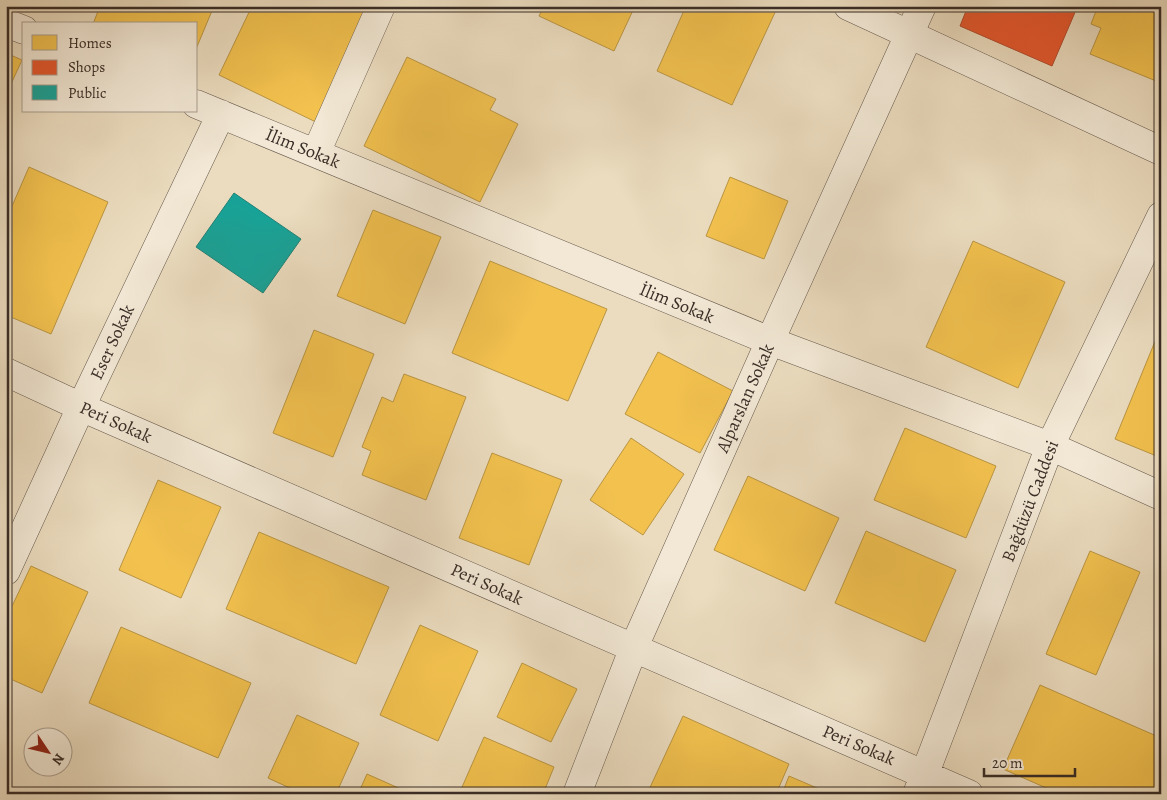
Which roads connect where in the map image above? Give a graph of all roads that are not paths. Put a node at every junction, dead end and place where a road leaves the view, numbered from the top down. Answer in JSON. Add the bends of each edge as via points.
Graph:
{"nodes":[{"id":1,"x":381,"y":6,"type":"edge"},
{"id":2,"x":848,"y":6,"type":"edge"},
{"id":3,"x":922,"y":6,"type":"edge"},
{"id":4,"x":6,"y":23,"type":"edge"},
{"id":5,"x":22,"y":29,"type":"edge"},
{"id":6,"x":911,"y":34,"type":"junction"},
{"id":7,"x":208,"y":109,"type":"edge"},
{"id":8,"x":1161,"y":151,"type":"edge"},
{"id":9,"x":316,"y":153,"type":"junction"},
{"id":10,"x":1161,"y":216,"type":"edge"},
{"id":11,"x":770,"y":341,"type":"junction"},
{"id":12,"x":6,"y":372,"type":"edge"},
{"id":13,"x":82,"y":407,"type":"junction"},
{"id":14,"x":1050,"y":446,"type":"junction"},
{"id":15,"x":1161,"y":496,"type":"edge"},
{"id":16,"x":6,"y":571,"type":"edge"},
{"id":17,"x":634,"y":648,"type":"junction"},
{"id":18,"x":922,"y":784,"type":"edge"},
{"id":19,"x":577,"y":794,"type":"edge"},
{"id":20,"x":969,"y":794,"type":"edge"}],
"edges":[{"from":1,"to":9,"type":"street"},
{"from":2,"to":6,"type":"street"},
{"from":3,"to":6,"type":"street","name":"Alparslan Sokak"},
{"from":4,"to":5,"type":"street"},
{"from":6,"to":8,"type":"street"},
{"from":6,"to":11,"type":"street","name":"Alparslan Sokak"},
{"from":7,"to":9,"type":"street","name":"İlim Sokak"},
{"from":7,"to":13,"type":"street","name":"Eser Sokak"},
{"from":9,"to":11,"type":"street","name":"İlim Sokak"},
{"from":10,"to":14,"type":"street","name":"Bağdüzü Caddesi"},
{"from":11,"to":14,"type":"street","name":"İlim Sokak"},
{"from":11,"to":17,"type":"street","name":"Alparslan Sokak"},
{"from":12,"to":13,"type":"street","name":"Peri Sokak"},
{"from":13,"to":16,"type":"street","name":"Eser Sokak"},
{"from":13,"to":17,"type":"street","name":"Peri Sokak"},
{"from":14,"to":15,"type":"street","name":"İlim Sokak"},
{"from":14,"to":18,"type":"street","name":"Bağdüzü Caddesi"},
{"from":17,"to":18,"type":"street","name":"Peri Sokak"},
{"from":17,"to":19,"type":"street","name":"Alparslan Sokak"},
{"from":18,"to":20,"type":"street","name":"Peri Sokak"}]}
